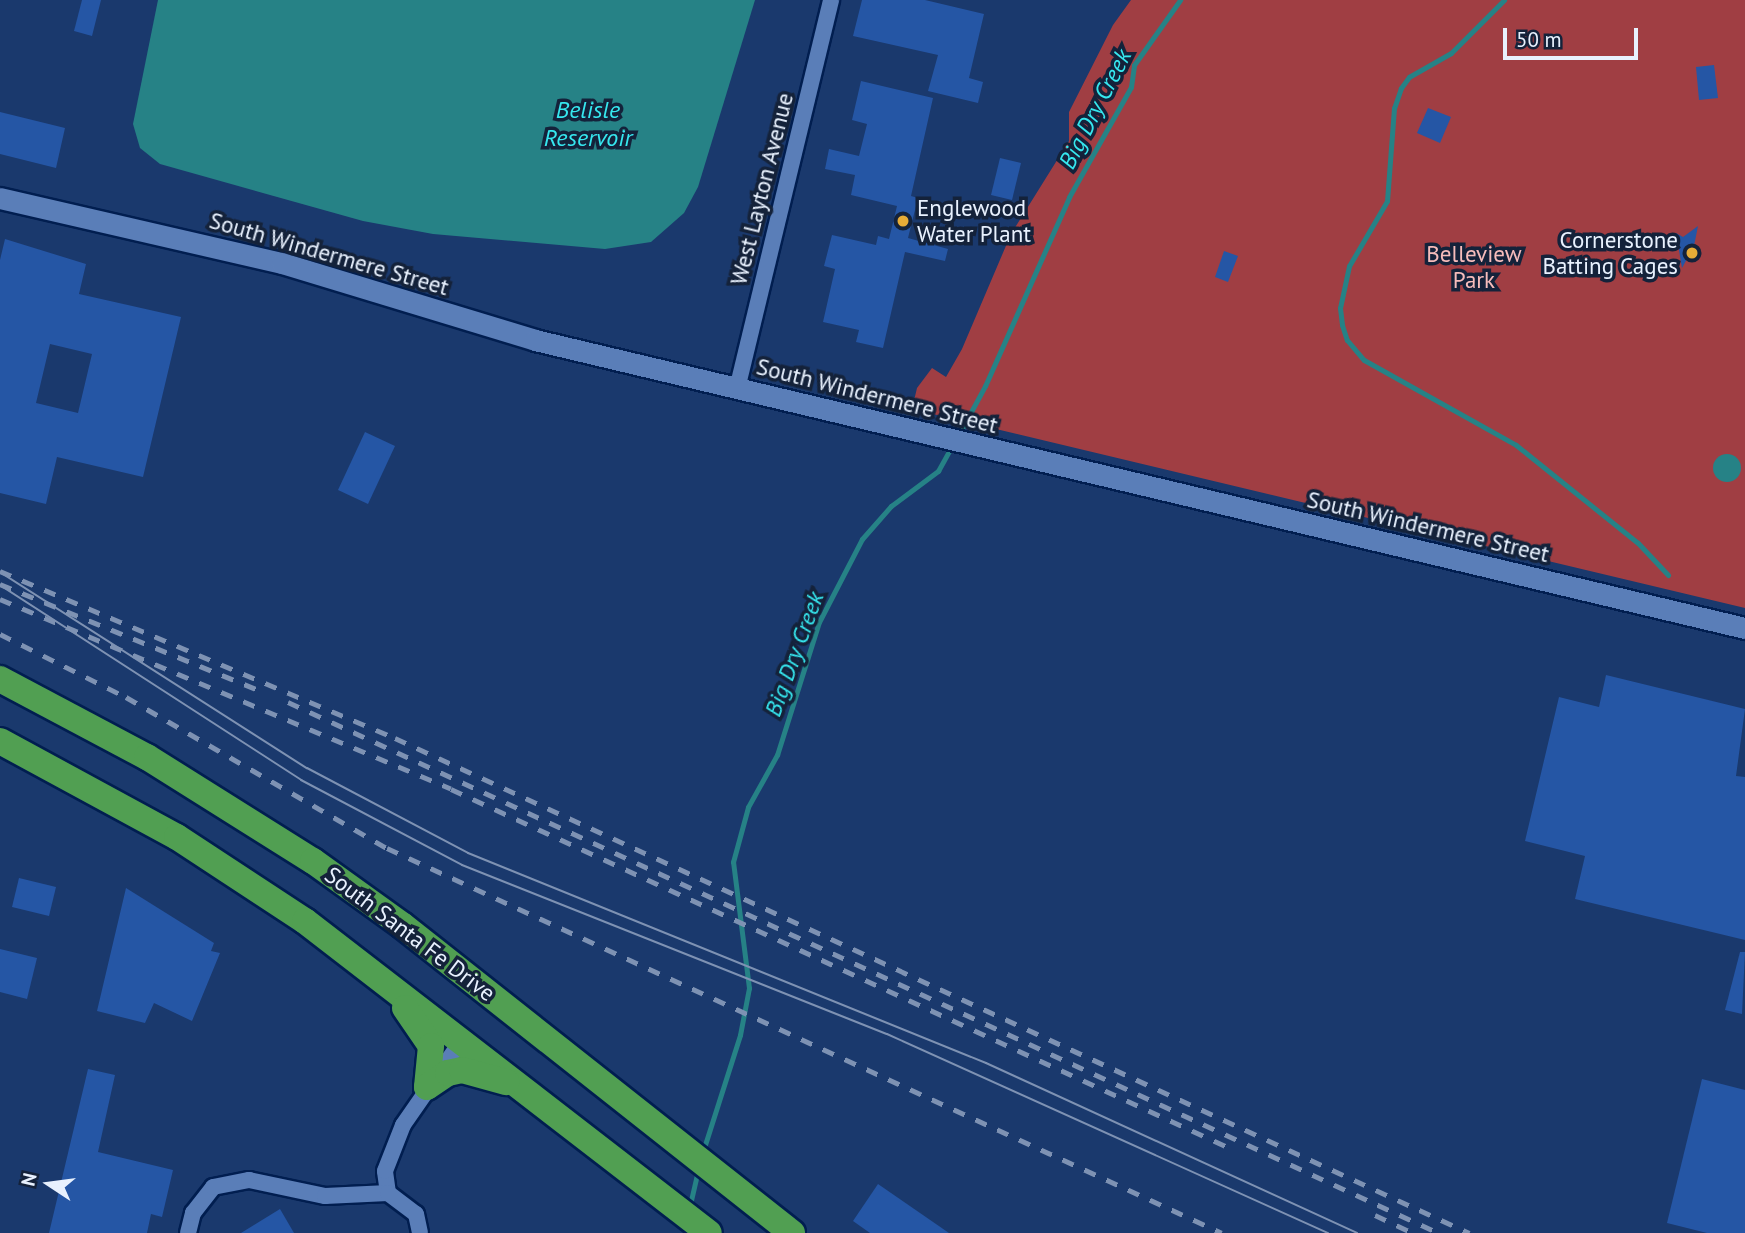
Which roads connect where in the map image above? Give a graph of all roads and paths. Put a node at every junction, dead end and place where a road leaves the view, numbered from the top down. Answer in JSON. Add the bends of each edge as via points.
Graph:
{"nodes":[{"id":1,"x":831,"y":0,"type":"edge"},
{"id":2,"x":0,"y":198,"type":"edge"},
{"id":3,"x":737,"y":389,"type":"junction"},
{"id":4,"x":1745,"y":628,"type":"edge"},
{"id":5,"x":0,"y":679,"type":"edge"},
{"id":6,"x":0,"y":741,"type":"edge"},
{"id":7,"x":368,"y":968,"type":"junction"},
{"id":8,"x":463,"y":1040,"type":"junction"},
{"id":9,"x":427,"y":1087,"type":"junction"},
{"id":10,"x":530,"y":1094,"type":"junction"},
{"id":11,"x":388,"y":1193,"type":"junction"},
{"id":12,"x":706,"y":1231,"type":"edge"},
{"id":13,"x":188,"y":1233,"type":"edge"},
{"id":14,"x":420,"y":1233,"type":"edge"},
{"id":15,"x":792,"y":1233,"type":"edge"}],
"edges":[{"from":1,"to":3,"type":"street","name":"West Layton Avenue"},
{"from":2,"to":3,"type":"street","name":"South Windermere Street","via":[[282,263],[503,332]]},
{"from":3,"to":4,"type":"street","name":"South Windermere Street"},
{"from":5,"to":15,"type":"highway","name":"South Santa Fe Drive","via":[[147,757],[313,861]]},
{"from":6,"to":7,"type":"highway","via":[[177,837]]},
{"from":7,"to":8,"type":"highway"},
{"from":7,"to":9,"type":"highway","via":[[425,1031],[432,1056]]},
{"from":8,"to":9,"type":"street"},
{"from":8,"to":10,"type":"highway"},
{"from":9,"to":10,"type":"highway","via":[[448,1073],[471,1071]]},
{"from":9,"to":11,"type":"street","via":[[389,1154]]},
{"from":10,"to":12,"type":"highway"},
{"from":11,"to":13,"type":"street","via":[[325,1196],[234,1181],[213,1187],[201,1198]]},
{"from":11,"to":14,"type":"street","via":[[416,1214]]}]}
